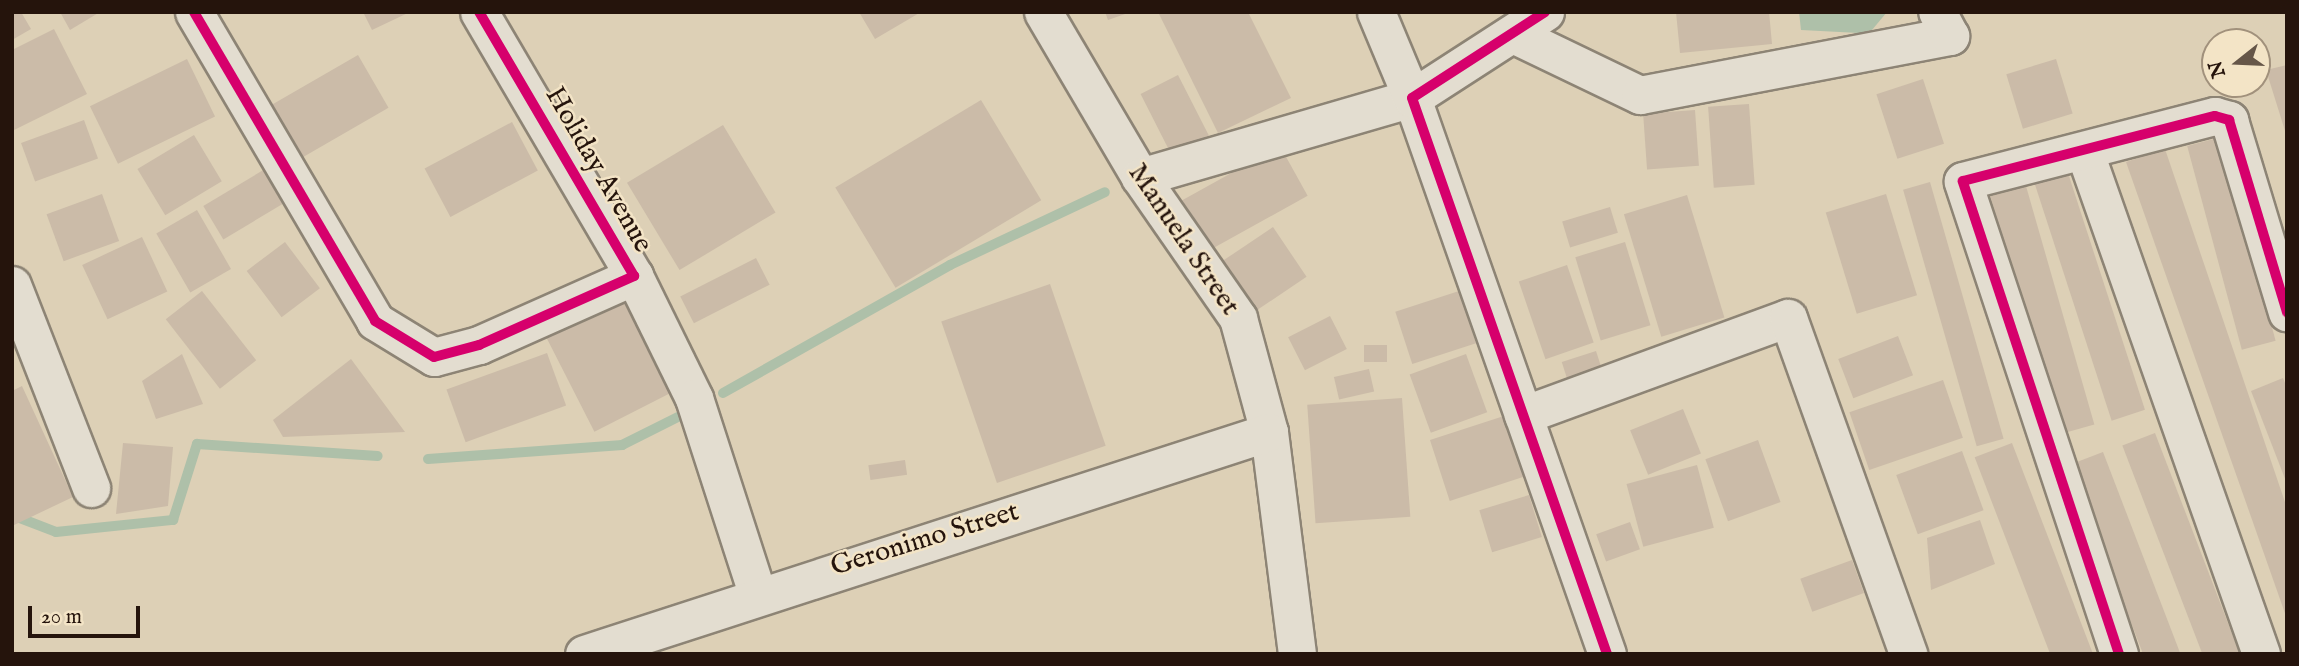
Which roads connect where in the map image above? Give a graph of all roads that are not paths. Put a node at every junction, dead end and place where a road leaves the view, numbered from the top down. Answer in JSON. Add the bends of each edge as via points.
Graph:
{"nodes":[{"id":1,"x":194,"y":12,"type":"edge"},
{"id":2,"x":479,"y":12,"type":"edge"},
{"id":3,"x":1043,"y":12,"type":"edge"},
{"id":4,"x":1376,"y":12,"type":"edge"},
{"id":5,"x":1545,"y":12,"type":"edge"},
{"id":6,"x":1937,"y":12,"type":"edge"},
{"id":7,"x":1513,"y":34,"type":"junction"},
{"id":8,"x":1412,"y":98,"type":"junction"},
{"id":9,"x":2085,"y":153,"type":"junction"},
{"id":10,"x":1140,"y":177,"type":"junction"},
{"id":11,"x":2273,"y":211,"type":"edge"},
{"id":12,"x":634,"y":276,"type":"junction"},
{"id":13,"x":12,"y":285,"type":"edge"},
{"id":14,"x":2287,"y":312,"type":"edge"},
{"id":15,"x":1523,"y":415,"type":"junction"},
{"id":16,"x":1269,"y":432,"type":"junction"},
{"id":17,"x":91,"y":488,"type":"dead end"},
{"id":18,"x":757,"y":593,"type":"junction"},
{"id":19,"x":584,"y":654,"type":"edge"},
{"id":20,"x":1297,"y":654,"type":"edge"},
{"id":21,"x":1607,"y":654,"type":"edge"},
{"id":22,"x":1908,"y":654,"type":"edge"},
{"id":23,"x":2119,"y":654,"type":"edge"},
{"id":24,"x":2261,"y":654,"type":"edge"}],
"edges":[{"from":1,"to":12,"type":"street","name":"Holiday Avenue","via":[[375,321],[433,358],[479,345]]},
{"from":2,"to":12,"type":"street","name":"Holiday Avenue"},
{"from":3,"to":10,"type":"street","name":"Manuela Street"},
{"from":4,"to":8,"type":"street"},
{"from":5,"to":7,"type":"street"},
{"from":6,"to":7,"type":"street","via":[[1950,36],[1640,95]]},
{"from":7,"to":8,"type":"street"},
{"from":8,"to":10,"type":"street"},
{"from":8,"to":15,"type":"street"},
{"from":9,"to":11,"type":"street","via":[[2214,116],[2229,120]]},
{"from":9,"to":23,"type":"street","via":[[1963,181]]},
{"from":9,"to":24,"type":"street"},
{"from":10,"to":16,"type":"street","name":"Manuela Street","via":[[1238,318]]},
{"from":11,"to":14,"type":"street"},
{"from":12,"to":18,"type":"street","via":[[694,398]]},
{"from":13,"to":17,"type":"street"},
{"from":15,"to":21,"type":"street"},
{"from":15,"to":22,"type":"street","via":[[1788,318]]},
{"from":16,"to":18,"type":"street","name":"Geronimo Street"},
{"from":16,"to":20,"type":"street","name":"Manuela Street"},
{"from":18,"to":19,"type":"street","name":"Geronimo Street"}]}
